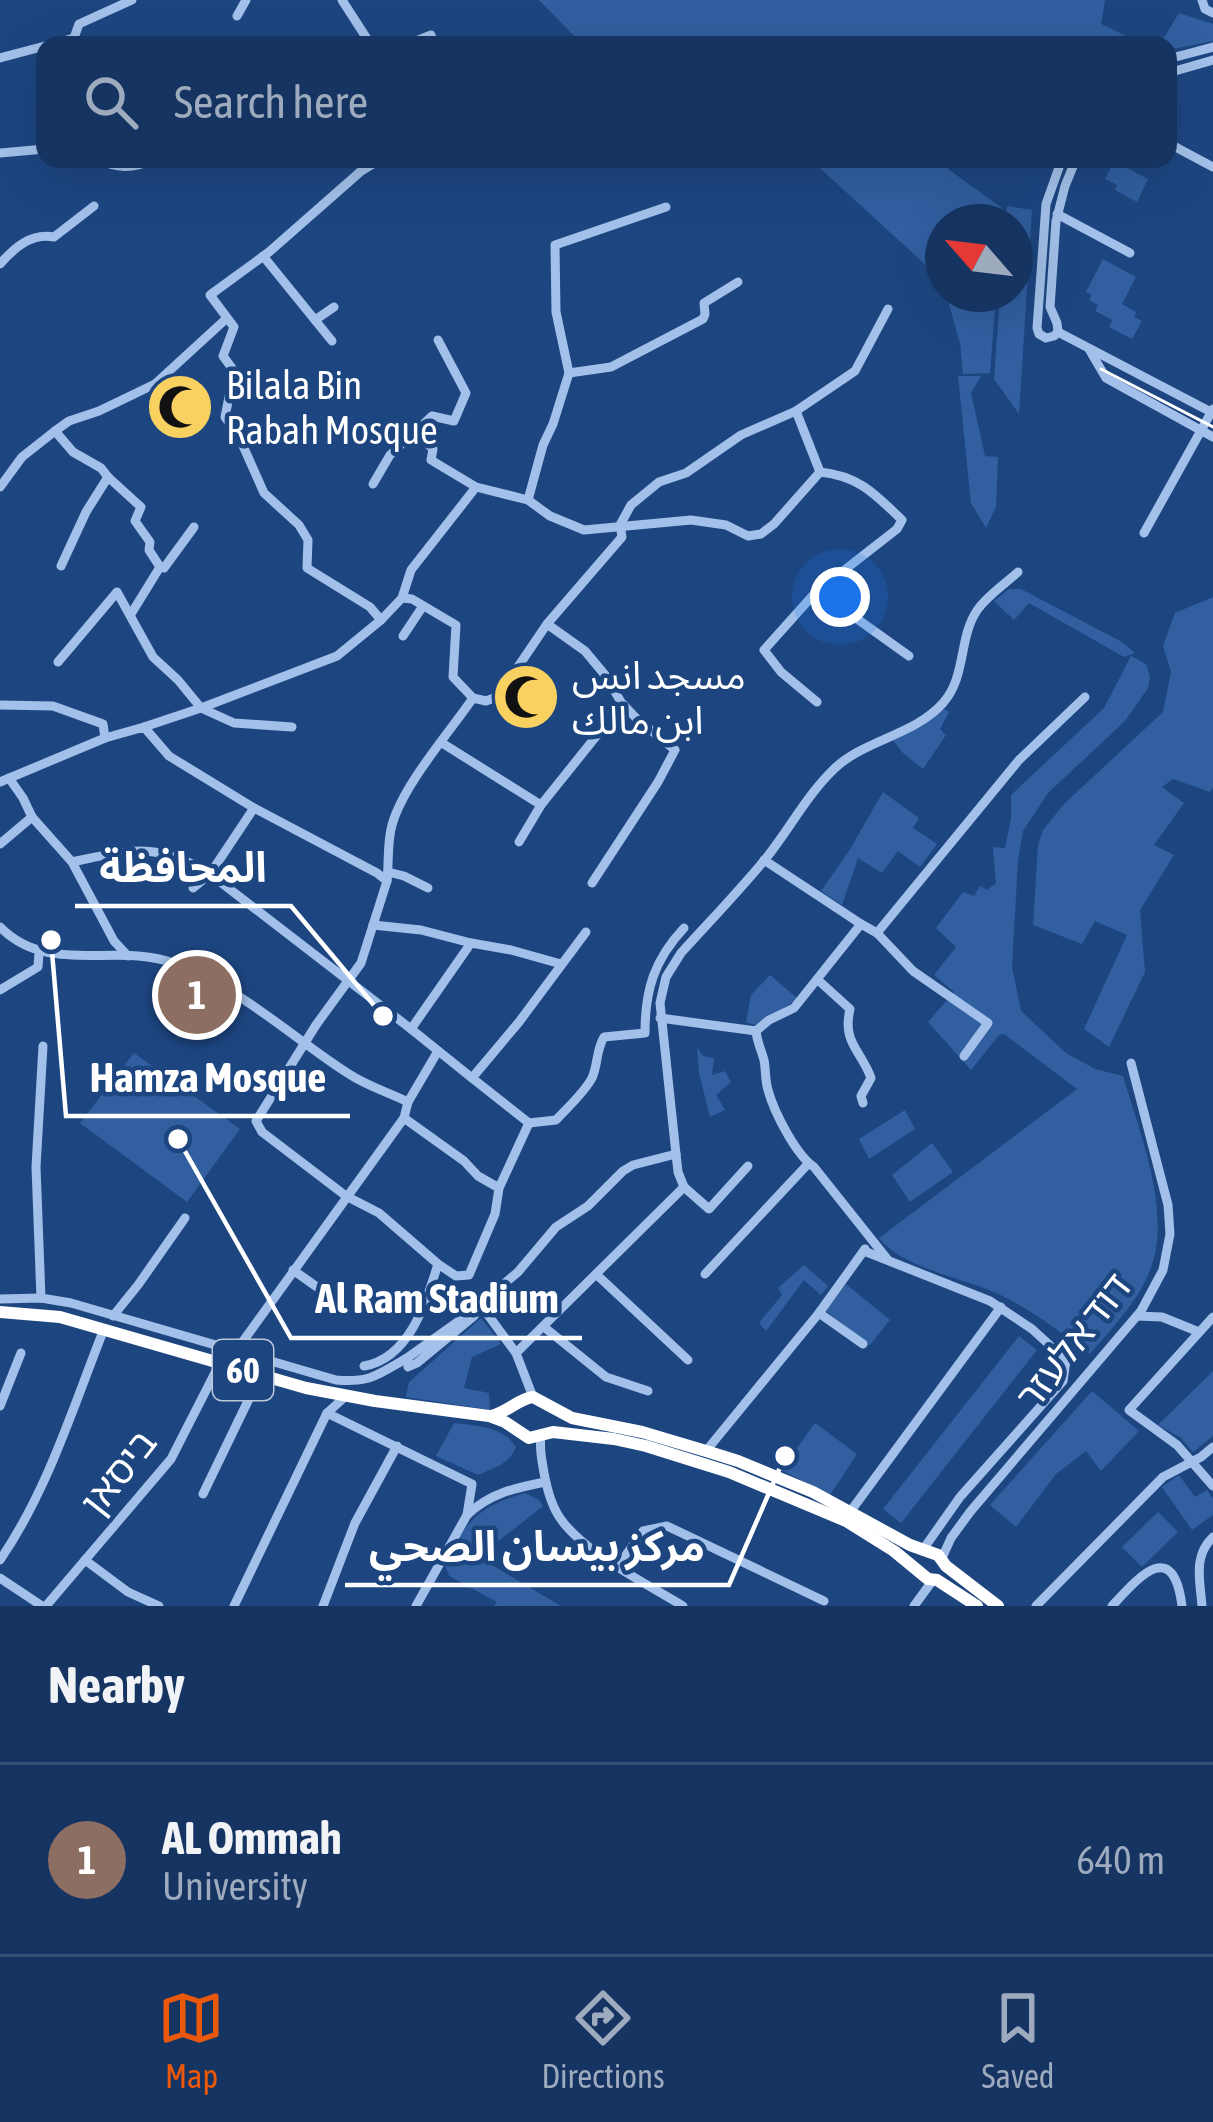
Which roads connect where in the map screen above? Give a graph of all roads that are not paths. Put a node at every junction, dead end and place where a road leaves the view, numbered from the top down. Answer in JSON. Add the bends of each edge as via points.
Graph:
{"nodes":[{"id":1,"x":132,"y":0,"type":"edge"},
{"id":2,"x":246,"y":0,"type":"edge"},
{"id":3,"x":342,"y":0,"type":"edge"},
{"id":4,"x":1188,"y":0,"type":"edge"},
{"id":5,"x":1206,"y":7,"type":"edge"},
{"id":6,"x":237,"y":16,"type":"dead end"},
{"id":7,"x":75,"y":36,"type":"edge"},
{"id":8,"x":365,"y":36,"type":"edge"},
{"id":9,"x":1213,"y":47,"type":"edge"},
{"id":10,"x":36,"y":48,"type":"edge"},
{"id":11,"x":1177,"y":57,"type":"edge"},
{"id":12,"x":0,"y":58,"type":"edge"},
{"id":13,"x":1213,"y":60,"type":"edge"},
{"id":14,"x":1177,"y":70,"type":"edge"},
{"id":15,"x":1177,"y":148,"type":"edge"},
{"id":16,"x":36,"y":150,"type":"edge"},
{"id":17,"x":0,"y":153,"type":"edge"},
{"id":18,"x":1213,"y":167,"type":"edge"},
{"id":19,"x":366,"y":168,"type":"edge"},
{"id":20,"x":1059,"y":168,"type":"edge"},
{"id":21,"x":1072,"y":168,"type":"edge"},
{"id":22,"x":94,"y":206,"type":"dead end"},
{"id":23,"x":666,"y":206,"type":"dead end"},
{"id":24,"x":1058,"y":214,"type":"junction"},
{"id":25,"x":1130,"y":253,"type":"dead end"},
{"id":26,"x":263,"y":256,"type":"junction"},
{"id":27,"x":0,"y":263,"type":"edge"},
{"id":28,"x":738,"y":282,"type":"dead end"},
{"id":29,"x":334,"y":307,"type":"dead end"},
{"id":30,"x":888,"y":309,"type":"dead end"},
{"id":31,"x":227,"y":318,"type":"junction"},
{"id":32,"x":1054,"y":319,"type":"junction"},
{"id":33,"x":315,"y":320,"type":"junction"},
{"id":34,"x":1040,"y":321,"type":"junction"},
{"id":35,"x":1058,"y":332,"type":"junction"},
{"id":36,"x":438,"y":340,"type":"dead end"},
{"id":37,"x":332,"y":341,"type":"dead end"},
{"id":38,"x":1085,"y":345,"type":"junction"},
{"id":39,"x":569,"y":373,"type":"junction"},
{"id":40,"x":796,"y":411,"type":"junction"},
{"id":41,"x":1212,"y":411,"type":"edge"},
{"id":42,"x":55,"y":430,"type":"junction"},
{"id":43,"x":1201,"y":430,"type":"junction"},
{"id":44,"x":415,"y":433,"type":"junction"},
{"id":45,"x":1213,"y":437,"type":"edge"},
{"id":46,"x":820,"y":472,"type":"junction"},
{"id":47,"x":108,"y":477,"type":"junction"},
{"id":48,"x":373,"y":484,"type":"dead end"},
{"id":49,"x":0,"y":487,"type":"edge"},
{"id":50,"x":476,"y":487,"type":"junction"},
{"id":51,"x":528,"y":500,"type":"junction"},
{"id":52,"x":620,"y":525,"type":"junction"},
{"id":53,"x":194,"y":527,"type":"dead end"},
{"id":54,"x":1144,"y":533,"type":"dead end"},
{"id":55,"x":61,"y":566,"type":"dead end"},
{"id":56,"x":160,"y":567,"type":"junction"},
{"id":57,"x":1018,"y":572,"type":"dead end"},
{"id":58,"x":818,"y":591,"type":"junction"},
{"id":59,"x":402,"y":598,"type":"junction"},
{"id":60,"x":423,"y":606,"type":"junction"},
{"id":61,"x":130,"y":614,"type":"junction"},
{"id":62,"x":381,"y":620,"type":"junction"},
{"id":63,"x":548,"y":624,"type":"junction"},
{"id":64,"x":403,"y":636,"type":"dead end"},
{"id":65,"x":909,"y":656,"type":"dead end"},
{"id":66,"x":58,"y":662,"type":"dead end"},
{"id":67,"x":1085,"y":697,"type":"dead end"},
{"id":68,"x":473,"y":698,"type":"junction"},
{"id":69,"x":817,"y":702,"type":"dead end"},
{"id":70,"x":622,"y":704,"type":"junction"},
{"id":71,"x":0,"y":705,"type":"edge"},
{"id":72,"x":201,"y":708,"type":"junction"},
{"id":73,"x":143,"y":727,"type":"junction"},
{"id":74,"x":292,"y":727,"type":"dead end"},
{"id":75,"x":105,"y":737,"type":"junction"},
{"id":76,"x":442,"y":742,"type":"junction"},
{"id":77,"x":5,"y":780,"type":"edge"},
{"id":78,"x":541,"y":805,"type":"junction"},
{"id":79,"x":254,"y":808,"type":"junction"},
{"id":80,"x":32,"y":817,"type":"junction"},
{"id":81,"x":519,"y":842,"type":"dead end"},
{"id":82,"x":0,"y":844,"type":"edge"},
{"id":83,"x":764,"y":860,"type":"junction"},
{"id":84,"x":72,"y":862,"type":"junction"},
{"id":85,"x":210,"y":874,"type":"junction"},
{"id":86,"x":388,"y":877,"type":"junction"},
{"id":87,"x":592,"y":883,"type":"dead end"},
{"id":88,"x":428,"y":888,"type":"dead end"},
{"id":89,"x":193,"y":889,"type":"dead end"},
{"id":90,"x":861,"y":924,"type":"junction"},
{"id":91,"x":373,"y":925,"type":"junction"},
{"id":92,"x":0,"y":927,"type":"edge"},
{"id":93,"x":684,"y":928,"type":"dead end"},
{"id":94,"x":586,"y":932,"type":"dead end"},
{"id":95,"x":877,"y":933,"type":"junction"},
{"id":96,"x":471,"y":943,"type":"junction"},
{"id":97,"x":39,"y":952,"type":"junction"},
{"id":98,"x":128,"y":956,"type":"junction"},
{"id":99,"x":561,"y":964,"type":"junction"},
{"id":100,"x":818,"y":980,"type":"junction"},
{"id":101,"x":349,"y":982,"type":"junction"},
{"id":102,"x":0,"y":990,"type":"edge"},
{"id":103,"x":660,"y":1018,"type":"junction"},
{"id":104,"x":411,"y":1029,"type":"junction"},
{"id":105,"x":756,"y":1031,"type":"junction"},
{"id":106,"x":306,"y":1043,"type":"junction"},
{"id":107,"x":43,"y":1046,"type":"dead end"},
{"id":108,"x":438,"y":1051,"type":"junction"},
{"id":109,"x":964,"y":1056,"type":"dead end"},
{"id":110,"x":1132,"y":1063,"type":"dead end"},
{"id":111,"x":472,"y":1078,"type":"junction"},
{"id":112,"x":407,"y":1102,"type":"junction"},
{"id":113,"x":863,"y":1103,"type":"dead end"},
{"id":114,"x":404,"y":1118,"type":"junction"},
{"id":115,"x":529,"y":1123,"type":"junction"},
{"id":116,"x":676,"y":1154,"type":"junction"},
{"id":117,"x":808,"y":1164,"type":"junction"},
{"id":118,"x":748,"y":1166,"type":"dead end"},
{"id":119,"x":684,"y":1187,"type":"junction"},
{"id":120,"x":499,"y":1188,"type":"junction"},
{"id":121,"x":346,"y":1196,"type":"junction"},
{"id":122,"x":184,"y":1218,"type":"dead end"},
{"id":123,"x":872,"y":1239,"type":"junction"},
{"id":124,"x":864,"y":1251,"type":"junction"},
{"id":125,"x":889,"y":1261,"type":"junction"},
{"id":126,"x":438,"y":1264,"type":"junction"},
{"id":127,"x":293,"y":1270,"type":"junction"},
{"id":128,"x":705,"y":1274,"type":"dead end"},
{"id":129,"x":597,"y":1275,"type":"junction"},
{"id":130,"x":324,"y":1292,"type":"dead end"},
{"id":131,"x":41,"y":1298,"type":"junction"},
{"id":132,"x":0,"y":1299,"type":"edge"},
{"id":133,"x":480,"y":1304,"type":"junction"},
{"id":134,"x":1001,"y":1307,"type":"junction"},
{"id":135,"x":819,"y":1313,"type":"junction"},
{"id":136,"x":4,"y":1315,"type":"edge"},
{"id":137,"x":113,"y":1316,"type":"junction"},
{"id":138,"x":1137,"y":1316,"type":"junction"},
{"id":139,"x":1213,"y":1316,"type":"edge"},
{"id":140,"x":544,"y":1327,"type":"junction"},
{"id":141,"x":104,"y":1329,"type":"junction"},
{"id":142,"x":1199,"y":1332,"type":"junction"},
{"id":143,"x":863,"y":1344,"type":"dead end"},
{"id":144,"x":236,"y":1351,"type":"junction"},
{"id":145,"x":21,"y":1353,"type":"dead end"},
{"id":146,"x":516,"y":1353,"type":"junction"},
{"id":147,"x":688,"y":1360,"type":"dead end"},
{"id":148,"x":220,"y":1363,"type":"junction"},
{"id":149,"x":364,"y":1366,"type":"dead end"},
{"id":150,"x":260,"y":1376,"type":"junction"},
{"id":151,"x":3,"y":1391,"type":"edge"},
{"id":152,"x":648,"y":1391,"type":"dead end"},
{"id":153,"x":346,"y":1396,"type":"junction"},
{"id":154,"x":533,"y":1396,"type":"junction"},
{"id":155,"x":0,"y":1406,"type":"edge"},
{"id":156,"x":515,"y":1406,"type":"junction"},
{"id":157,"x":550,"y":1407,"type":"junction"},
{"id":158,"x":328,"y":1413,"type":"junction"},
{"id":159,"x":490,"y":1416,"type":"junction"},
{"id":160,"x":520,"y":1434,"type":"junction"},
{"id":161,"x":543,"y":1434,"type":"junction"},
{"id":162,"x":397,"y":1446,"type":"junction"},
{"id":163,"x":1213,"y":1447,"type":"edge"},
{"id":164,"x":706,"y":1451,"type":"junction"},
{"id":165,"x":541,"y":1455,"type":"junction"},
{"id":166,"x":1192,"y":1461,"type":"junction"},
{"id":167,"x":545,"y":1482,"type":"junction"},
{"id":168,"x":1213,"y":1486,"type":"edge"},
{"id":169,"x":202,"y":1494,"type":"dead end"},
{"id":170,"x":850,"y":1512,"type":"junction"},
{"id":171,"x":466,"y":1515,"type":"junction"},
{"id":172,"x":1213,"y":1537,"type":"edge"},
{"id":173,"x":936,"y":1557,"type":"junction"},
{"id":174,"x":86,"y":1559,"type":"junction"},
{"id":175,"x":0,"y":1560,"type":"edge"},
{"id":176,"x":618,"y":1566,"type":"junction"},
{"id":177,"x":0,"y":1577,"type":"edge"},
{"id":178,"x":931,"y":1578,"type":"junction"},
{"id":179,"x":824,"y":1601,"type":"dead end"},
{"id":180,"x":40,"y":1605,"type":"edge"},
{"id":181,"x":158,"y":1606,"type":"edge"},
{"id":182,"x":234,"y":1606,"type":"edge"},
{"id":183,"x":322,"y":1606,"type":"edge"},
{"id":184,"x":416,"y":1606,"type":"edge"},
{"id":185,"x":683,"y":1606,"type":"edge"},
{"id":186,"x":914,"y":1606,"type":"edge"},
{"id":187,"x":977,"y":1606,"type":"edge"},
{"id":188,"x":998,"y":1606,"type":"edge"},
{"id":189,"x":1036,"y":1606,"type":"edge"},
{"id":190,"x":1112,"y":1606,"type":"edge"},
{"id":191,"x":1182,"y":1606,"type":"edge"},
{"id":192,"x":1202,"y":1606,"type":"edge"}],
"edges":[{"from":1,"to":7,"type":"street","via":[[80,24]]},
{"from":2,"to":6,"type":"street"},
{"from":3,"to":8,"type":"street"},
{"from":4,"to":5,"type":"street"},
{"from":9,"to":11,"type":"street"},
{"from":10,"to":12,"type":"street"},
{"from":13,"to":14,"type":"street"},
{"from":15,"to":18,"type":"street"},
{"from":16,"to":17,"type":"street"},
{"from":19,"to":26,"type":"street"},
{"from":20,"to":34,"type":"street","via":[[1046,207]]},
{"from":21,"to":24,"type":"street"},
{"from":22,"to":27,"type":"street"},
{"from":23,"to":39,"type":"street","via":[[555,245],[556,312]]},
{"from":24,"to":25,"type":"street"},
{"from":24,"to":32,"type":"street"},
{"from":26,"to":31,"type":"street","via":[[210,296]]},
{"from":26,"to":33,"type":"street"},
{"from":28,"to":39,"type":"street","via":[[704,303],[703,319],[655,346],[611,367]]},
{"from":29,"to":33,"type":"street"},
{"from":30,"to":40,"type":"street","via":[[855,371]]},
{"from":31,"to":42,"type":"street","via":[[155,384]]},
{"from":31,"to":62,"type":"street","via":[[234,327],[223,356],[234,371],[225,417],[264,493],[308,540],[305,567]]},
{"from":32,"to":34,"type":"street"},
{"from":32,"to":35,"type":"street"},
{"from":33,"to":37,"type":"street"},
{"from":34,"to":35,"type":"street","via":[[1041,336]]},
{"from":35,"to":38,"type":"street"},
{"from":36,"to":44,"type":"street","via":[[466,393],[454,421],[432,416]]},
{"from":38,"to":41,"type":"street"},
{"from":38,"to":43,"type":"street","via":[[1106,378]]},
{"from":39,"to":51,"type":"street"},
{"from":40,"to":46,"type":"street"},
{"from":40,"to":52,"type":"street","via":[[658,482]]},
{"from":41,"to":43,"type":"street"},
{"from":42,"to":47,"type":"street"},
{"from":42,"to":49,"type":"street"},
{"from":43,"to":45,"type":"street"},
{"from":43,"to":54,"type":"street"},
{"from":44,"to":48,"type":"street"},
{"from":44,"to":50,"type":"street","via":[[433,448],[431,460]]},
{"from":46,"to":52,"type":"street","via":[[760,534],[691,520]]},
{"from":46,"to":58,"type":"street","via":[[854,479],[902,520]]},
{"from":47,"to":55,"type":"street"},
{"from":47,"to":56,"type":"street","via":[[141,507],[135,521]]},
{"from":50,"to":51,"type":"street"},
{"from":50,"to":59,"type":"street","via":[[411,570]]},
{"from":51,"to":52,"type":"street","via":[[584,530]]},
{"from":52,"to":63,"type":"street","via":[[622,537]]},
{"from":53,"to":56,"type":"street"},
{"from":56,"to":61,"type":"street"},
{"from":57,"to":83,"type":"street","via":[[978,610],[948,698],[836,767]]},
{"from":58,"to":65,"type":"street"},
{"from":58,"to":69,"type":"street","via":[[764,650]]},
{"from":59,"to":60,"type":"street"},
{"from":59,"to":62,"type":"street"},
{"from":60,"to":64,"type":"street"},
{"from":60,"to":68,"type":"street","via":[[456,625],[453,677]]},
{"from":61,"to":66,"type":"street","via":[[117,592]]},
{"from":61,"to":72,"type":"street","via":[[154,657]]},
{"from":62,"to":72,"type":"street","via":[[337,656]]},
{"from":63,"to":68,"type":"street","via":[[494,698]]},
{"from":63,"to":70,"type":"street","via":[[585,650]]},
{"from":67,"to":95,"type":"street","via":[[1019,760]]},
{"from":68,"to":76,"type":"street"},
{"from":70,"to":78,"type":"street"},
{"from":70,"to":87,"type":"street","via":[[675,750]]},
{"from":71,"to":75,"type":"street","via":[[52,706],[103,724]]},
{"from":72,"to":73,"type":"street"},
{"from":72,"to":74,"type":"street","via":[[235,723]]},
{"from":73,"to":75,"type":"street"},
{"from":73,"to":79,"type":"street","via":[[169,756]]},
{"from":75,"to":77,"type":"street"},
{"from":76,"to":78,"type":"street"},
{"from":76,"to":86,"type":"street","via":[[398,809]]},
{"from":77,"to":80,"type":"street"},
{"from":78,"to":81,"type":"street"},
{"from":79,"to":85,"type":"street"},
{"from":79,"to":86,"type":"street"},
{"from":80,"to":82,"type":"street"},
{"from":80,"to":84,"type":"street"},
{"from":83,"to":90,"type":"street"},
{"from":83,"to":103,"type":"street","via":[[676,959]]},
{"from":84,"to":85,"type":"street","via":[[160,851]]},
{"from":84,"to":98,"type":"street"},
{"from":85,"to":89,"type":"street"},
{"from":85,"to":101,"type":"street"},
{"from":86,"to":88,"type":"street"},
{"from":86,"to":91,"type":"street"},
{"from":90,"to":95,"type":"street"},
{"from":90,"to":100,"type":"street"},
{"from":91,"to":96,"type":"street"},
{"from":91,"to":101,"type":"street"},
{"from":92,"to":97,"type":"street"},
{"from":93,"to":115,"type":"street","via":[[653,973],[645,1033],[604,1037],[591,1078],[567,1108],[556,1120]]},
{"from":94,"to":99,"type":"street"},
{"from":95,"to":109,"type":"street","via":[[913,970],[988,1023]]},
{"from":96,"to":99,"type":"street"},
{"from":96,"to":104,"type":"street"},
{"from":97,"to":98,"type":"street"},
{"from":97,"to":102,"type":"street","via":[[38,967]]},
{"from":98,"to":106,"type":"street","via":[[162,959],[203,977]]},
{"from":99,"to":111,"type":"street"},
{"from":100,"to":105,"type":"street","via":[[794,1008]]},
{"from":100,"to":113,"type":"street","via":[[850,1010],[848,1036],[871,1078]]},
{"from":101,"to":104,"type":"street"},
{"from":101,"to":106,"type":"street"},
{"from":103,"to":105,"type":"street"},
{"from":103,"to":116,"type":"street"},
{"from":104,"to":108,"type":"street"},
{"from":105,"to":117,"type":"street","via":[[767,1090]]},
{"from":106,"to":112,"type":"street"},
{"from":106,"to":121,"type":"street","via":[[256,1121]]},
{"from":107,"to":131,"type":"street","via":[[36,1167]]},
{"from":108,"to":111,"type":"street"},
{"from":108,"to":112,"type":"street"},
{"from":110,"to":138,"type":"street","name":"דוד אלעזר","via":[[1170,1234],[1162,1270]]},
{"from":111,"to":115,"type":"street"},
{"from":112,"to":114,"type":"street"},
{"from":114,"to":120,"type":"street"},
{"from":114,"to":121,"type":"street"},
{"from":115,"to":120,"type":"street"},
{"from":116,"to":119,"type":"street"},
{"from":116,"to":133,"type":"street","via":[[623,1171]]},
{"from":117,"to":123,"type":"street"},
{"from":117,"to":128,"type":"street"},
{"from":118,"to":119,"type":"street","via":[[709,1209]]},
{"from":119,"to":129,"type":"street"},
{"from":120,"to":126,"type":"street","via":[[469,1275]]},
{"from":121,"to":126,"type":"street"},
{"from":121,"to":127,"type":"street"},
{"from":122,"to":137,"type":"street"},
{"from":123,"to":124,"type":"street"},
{"from":123,"to":125,"type":"street"},
{"from":124,"to":125,"type":"street"},
{"from":124,"to":135,"type":"street"},
{"from":125,"to":134,"type":"street"},
{"from":126,"to":149,"type":"street","via":[[416,1323],[389,1355]]},
{"from":127,"to":130,"type":"street"},
{"from":127,"to":144,"type":"street"},
{"from":129,"to":140,"type":"street"},
{"from":129,"to":147,"type":"street"},
{"from":131,"to":132,"type":"street"},
{"from":131,"to":137,"type":"street"},
{"from":133,"to":144,"type":"street","via":[[403,1361],[359,1381]]},
{"from":133,"to":146,"type":"street"},
{"from":134,"to":170,"type":"street"},
{"from":134,"to":173,"type":"street","via":[[1066,1360],[1066,1373],[960,1497]]},
{"from":135,"to":143,"type":"street"},
{"from":135,"to":164,"type":"street"},
{"from":136,"to":141,"type":"highway","number":"60","via":[[45,1314]]},
{"from":137,"to":144,"type":"street"},
{"from":138,"to":142,"type":"street"},
{"from":138,"to":173,"type":"street","name":"דוד אלעזר"},
{"from":139,"to":142,"type":"street"},
{"from":140,"to":146,"type":"street"},
{"from":140,"to":152,"type":"street","via":[[606,1377]]},
{"from":141,"to":148,"type":"highway","number":"60"},
{"from":141,"to":175,"type":"street","via":[[45,1478]]},
{"from":142,"to":166,"type":"street","via":[[1130,1410]]},
{"from":145,"to":151,"type":"street"},
{"from":146,"to":154,"type":"street"},
{"from":148,"to":150,"type":"highway","number":"60"},
{"from":148,"to":174,"type":"street","name":"ביסאן","via":[[171,1459]]},
{"from":150,"to":153,"type":"highway","number":"60"},
{"from":150,"to":169,"type":"street"},
{"from":151,"to":155,"type":"street"},
{"from":153,"to":158,"type":"street"},
{"from":153,"to":159,"type":"highway","number":"60"},
{"from":154,"to":156,"type":"highway","number":"60"},
{"from":154,"to":157,"type":"highway"},
{"from":156,"to":159,"type":"highway","number":"60"},
{"from":156,"to":160,"type":"highway"},
{"from":157,"to":161,"type":"highway","via":[[553,1421]]},
{"from":157,"to":164,"type":"highway"},
{"from":158,"to":162,"type":"street"},
{"from":158,"to":182,"type":"street"},
{"from":159,"to":160,"type":"highway","number":"60"},
{"from":160,"to":161,"type":"highway","number":"60"},
{"from":160,"to":165,"type":"street"},
{"from":161,"to":165,"type":"street"},
{"from":161,"to":178,"type":"highway","number":"60","via":[[646,1446],[728,1472],[846,1521]]},
{"from":162,"to":171,"type":"street","via":[[472,1484]]},
{"from":162,"to":183,"type":"street"},
{"from":163,"to":166,"type":"street"},
{"from":164,"to":170,"type":"highway"},
{"from":165,"to":167,"type":"street"},
{"from":166,"to":168,"type":"street"},
{"from":166,"to":189,"type":"street","via":[[1163,1477]]},
{"from":167,"to":171,"type":"street","via":[[500,1492]]},
{"from":167,"to":176,"type":"street","via":[[563,1523]]},
{"from":170,"to":173,"type":"highway"},
{"from":171,"to":184,"type":"street"},
{"from":172,"to":192,"type":"street","via":[[1198,1559]]},
{"from":173,"to":178,"type":"highway","via":[[944,1575]]},
{"from":173,"to":178,"type":"highway","via":[[922,1561]]},
{"from":173,"to":188,"type":"highway"},
{"from":174,"to":180,"type":"street","name":"ביסאן"},
{"from":174,"to":181,"type":"street"},
{"from":176,"to":179,"type":"street","via":[[643,1531],[667,1526]]},
{"from":176,"to":185,"type":"street"},
{"from":177,"to":180,"type":"street"},
{"from":178,"to":186,"type":"street"},
{"from":178,"to":187,"type":"highway","number":"60"},
{"from":190,"to":191,"type":"street","via":[[1157,1568],[1176,1580]]}]}
